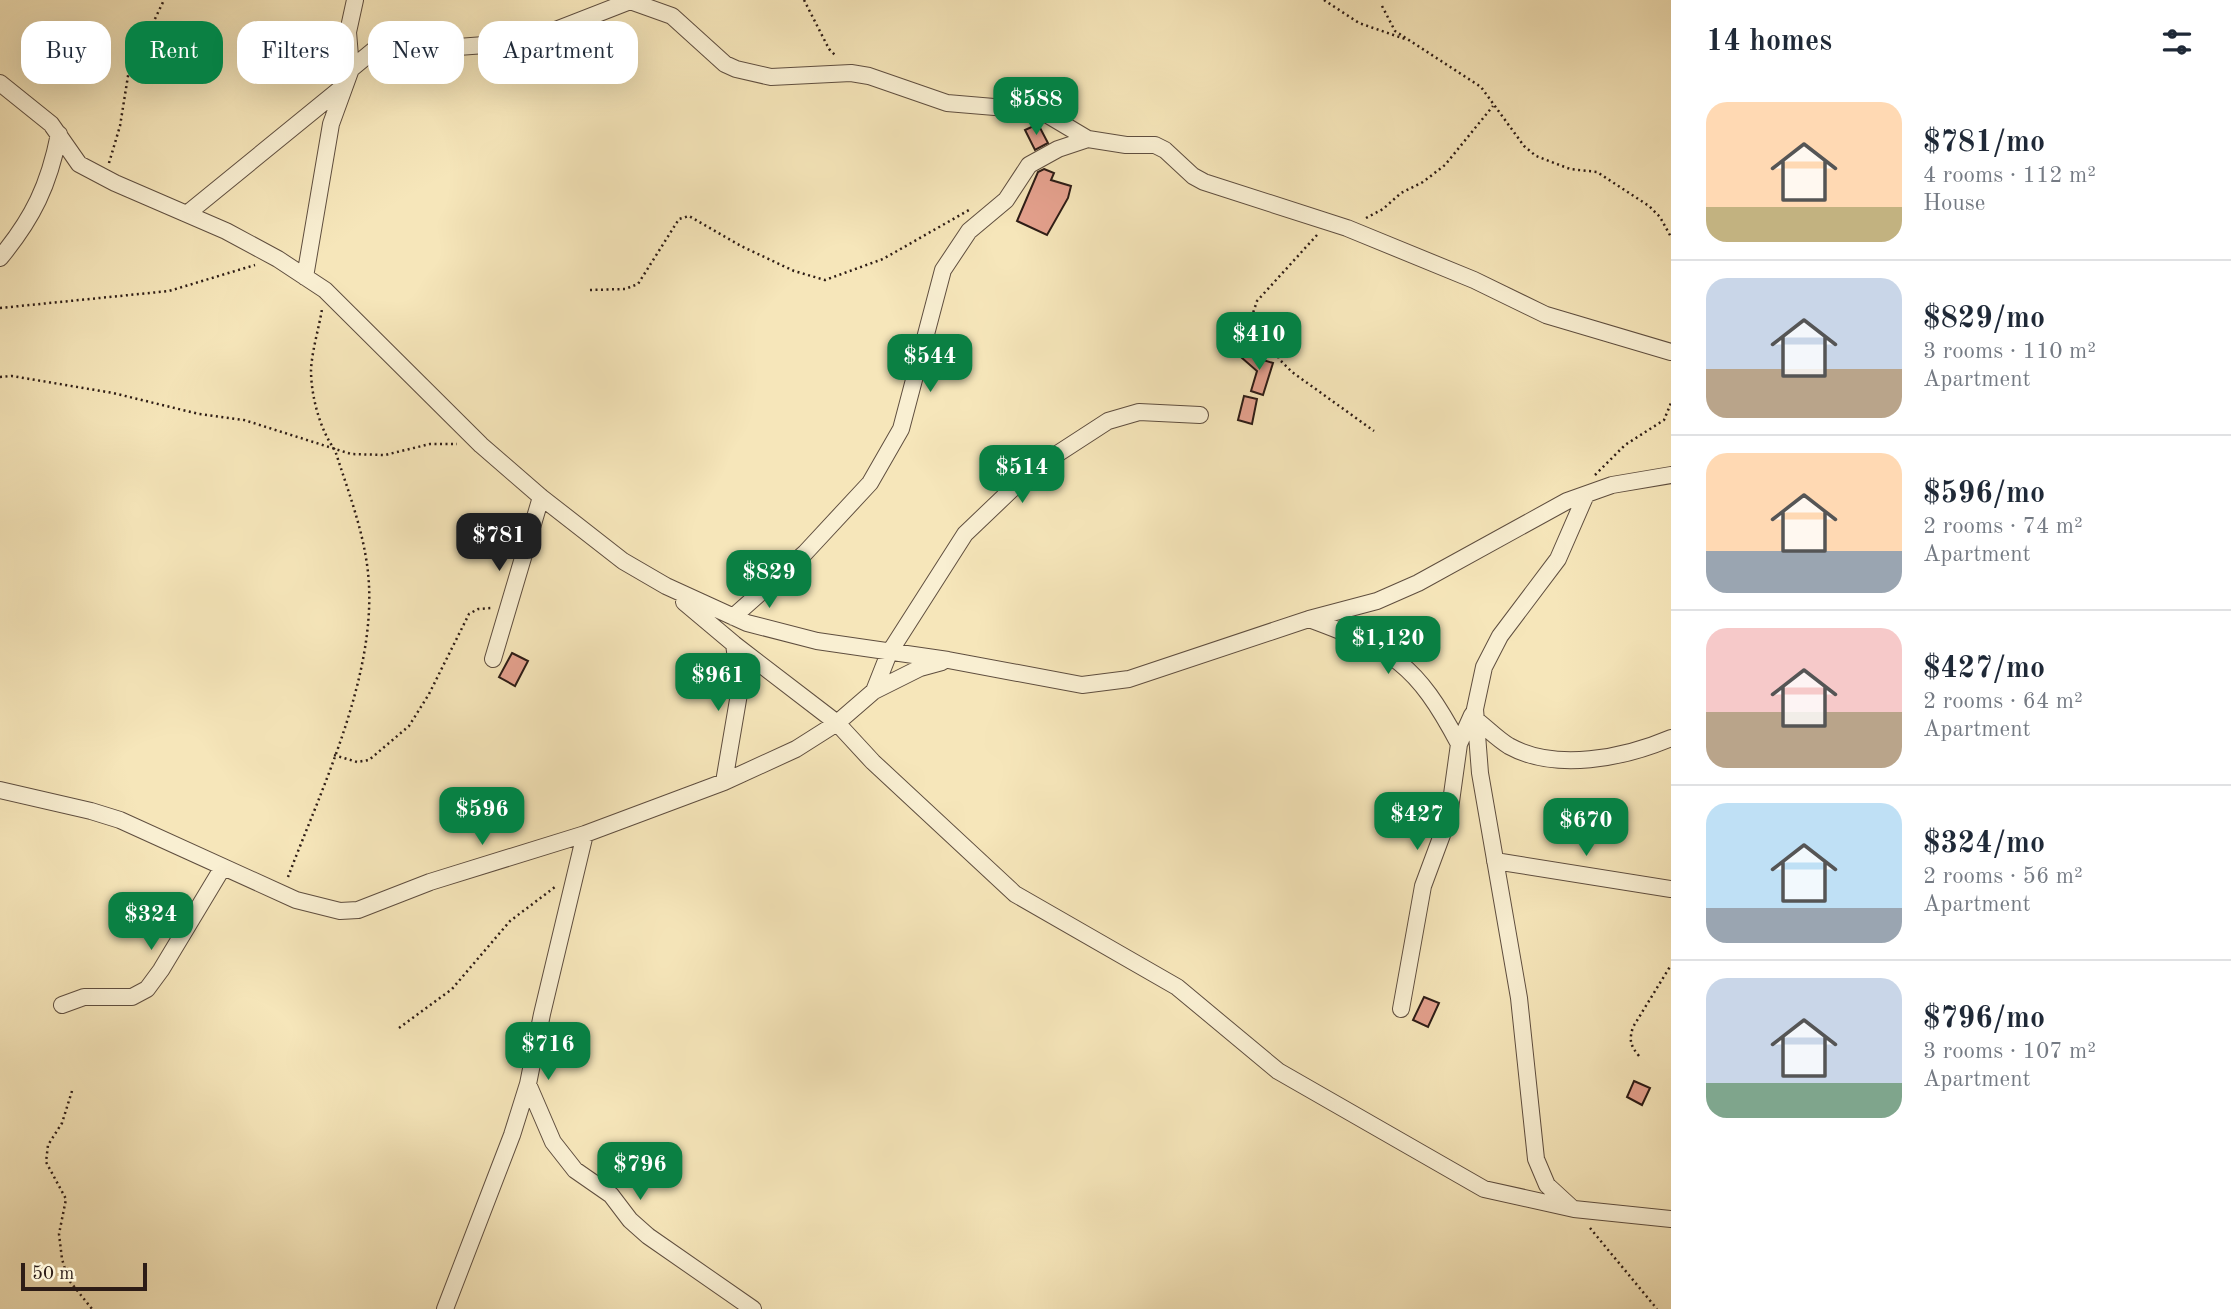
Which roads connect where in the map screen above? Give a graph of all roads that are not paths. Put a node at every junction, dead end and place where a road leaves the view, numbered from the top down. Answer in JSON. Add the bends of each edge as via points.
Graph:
{"nodes":[{"id":1,"x":355,"y":0,"type":"edge"},
{"id":2,"x":350,"y":21,"type":"edge"},
{"id":3,"x":354,"y":71,"type":"edge"},
{"id":4,"x":0,"y":83,"type":"edge"},
{"id":5,"x":340,"y":84,"type":"edge"},
{"id":6,"x":346,"y":84,"type":"edge"},
{"id":7,"x":59,"y":134,"type":"junction"},
{"id":8,"x":1088,"y":139,"type":"junction"},
{"id":9,"x":188,"y":213,"type":"junction"},
{"id":10,"x":0,"y":258,"type":"edge"},
{"id":11,"x":305,"y":277,"type":"junction"},
{"id":12,"x":1671,"y":352,"type":"edge"},
{"id":13,"x":1200,"y":415,"type":"dead end"},
{"id":14,"x":1671,"y":475,"type":"edge"},
{"id":15,"x":541,"y":497,"type":"junction"},
{"id":16,"x":1585,"y":497,"type":"junction"},
{"id":17,"x":666,"y":586,"type":"junction"},
{"id":18,"x":733,"y":617,"type":"junction"},
{"id":19,"x":1309,"y":618,"type":"junction"},
{"id":20,"x":734,"y":644,"type":"junction"},
{"id":21,"x":889,"y":653,"type":"junction"},
{"id":22,"x":493,"y":659,"type":"dead end"},
{"id":23,"x":948,"y":660,"type":"junction"},
{"id":24,"x":874,"y":691,"type":"junction"},
{"id":25,"x":1475,"y":714,"type":"junction"},
{"id":26,"x":836,"y":723,"type":"junction"},
{"id":27,"x":1671,"y":738,"type":"edge"},
{"id":28,"x":1459,"y":744,"type":"junction"},
{"id":29,"x":724,"y":782,"type":"junction"},
{"id":30,"x":0,"y":790,"type":"edge"},
{"id":31,"x":585,"y":834,"type":"junction"},
{"id":32,"x":1495,"y":861,"type":"junction"},
{"id":33,"x":223,"y":867,"type":"junction"},
{"id":34,"x":1671,"y":889,"type":"edge"},
{"id":35,"x":62,"y":1004,"type":"dead end"},
{"id":36,"x":1401,"y":1009,"type":"dead end"},
{"id":37,"x":528,"y":1084,"type":"junction"},
{"id":38,"x":1574,"y":1209,"type":"junction"},
{"id":39,"x":1671,"y":1219,"type":"edge"},
{"id":40,"x":445,"y":1309,"type":"edge"},
{"id":41,"x":753,"y":1309,"type":"edge"}],
"edges":[{"from":1,"to":2,"type":"street"},
{"from":3,"to":8,"type":"street","via":[[374,50],[384,47],[525,42],[630,1],[672,16],[725,64],[749,74],[841,72],[869,76],[947,103],[1041,111]]},
{"from":4,"to":7,"type":"street"},
{"from":5,"to":9,"type":"street"},
{"from":6,"to":11,"type":"street","via":[[326,148]]},
{"from":7,"to":9,"type":"street","via":[[75,161]]},
{"from":7,"to":10,"type":"street","via":[[45,190],[22,232]]},
{"from":8,"to":12,"type":"street","via":[[1155,145],[1204,182],[1341,226],[1546,315]]},
{"from":8,"to":18,"type":"street","via":[[1029,165],[1006,200],[969,230],[943,270],[901,429],[870,483],[806,553]]},
{"from":9,"to":11,"type":"street"},
{"from":11,"to":15,"type":"street","via":[[325,290],[481,445]]},
{"from":13,"to":21,"type":"street","via":[[1139,412],[1108,421],[1031,471],[965,534]]},
{"from":14,"to":16,"type":"street","via":[[1612,485]]},
{"from":15,"to":17,"type":"street","via":[[623,561]]},
{"from":15,"to":22,"type":"street"},
{"from":16,"to":19,"type":"street","via":[[1567,501],[1377,601]]},
{"from":16,"to":25,"type":"street","via":[[1558,559],[1489,657]]},
{"from":17,"to":18,"type":"street"},
{"from":17,"to":20,"type":"street"},
{"from":18,"to":21,"type":"street","via":[[817,641]]},
{"from":19,"to":23,"type":"street","via":[[1104,684],[1071,683]]},
{"from":19,"to":28,"type":"street","via":[[1367,640],[1413,672]]},
{"from":20,"to":26,"type":"street"},
{"from":20,"to":29,"type":"street","via":[[740,688]]},
{"from":21,"to":23,"type":"street"},
{"from":21,"to":24,"type":"street"},
{"from":23,"to":24,"type":"street"},
{"from":24,"to":26,"type":"street"},
{"from":25,"to":27,"type":"street","via":[[1507,745],[1556,760],[1624,754]]},
{"from":25,"to":28,"type":"street"},
{"from":25,"to":32,"type":"street"},
{"from":26,"to":29,"type":"street","via":[[796,749]]},
{"from":26,"to":38,"type":"street","via":[[1014,894],[1177,988],[1278,1071],[1484,1189]]},
{"from":28,"to":36,"type":"street","via":[[1452,807],[1423,886]]},
{"from":29,"to":31,"type":"street"},
{"from":30,"to":33,"type":"street","via":[[120,820]]},
{"from":31,"to":33,"type":"street","via":[[430,882],[358,910],[323,908]]},
{"from":31,"to":37,"type":"street"},
{"from":32,"to":34,"type":"street"},
{"from":32,"to":38,"type":"street","via":[[1519,998],[1536,1159],[1547,1185]]},
{"from":33,"to":35,"type":"street","via":[[147,989],[132,997],[84,997]]},
{"from":37,"to":40,"type":"street"},
{"from":37,"to":41,"type":"street","via":[[553,1142],[575,1170],[611,1195],[648,1236]]},
{"from":38,"to":39,"type":"street"}]}
